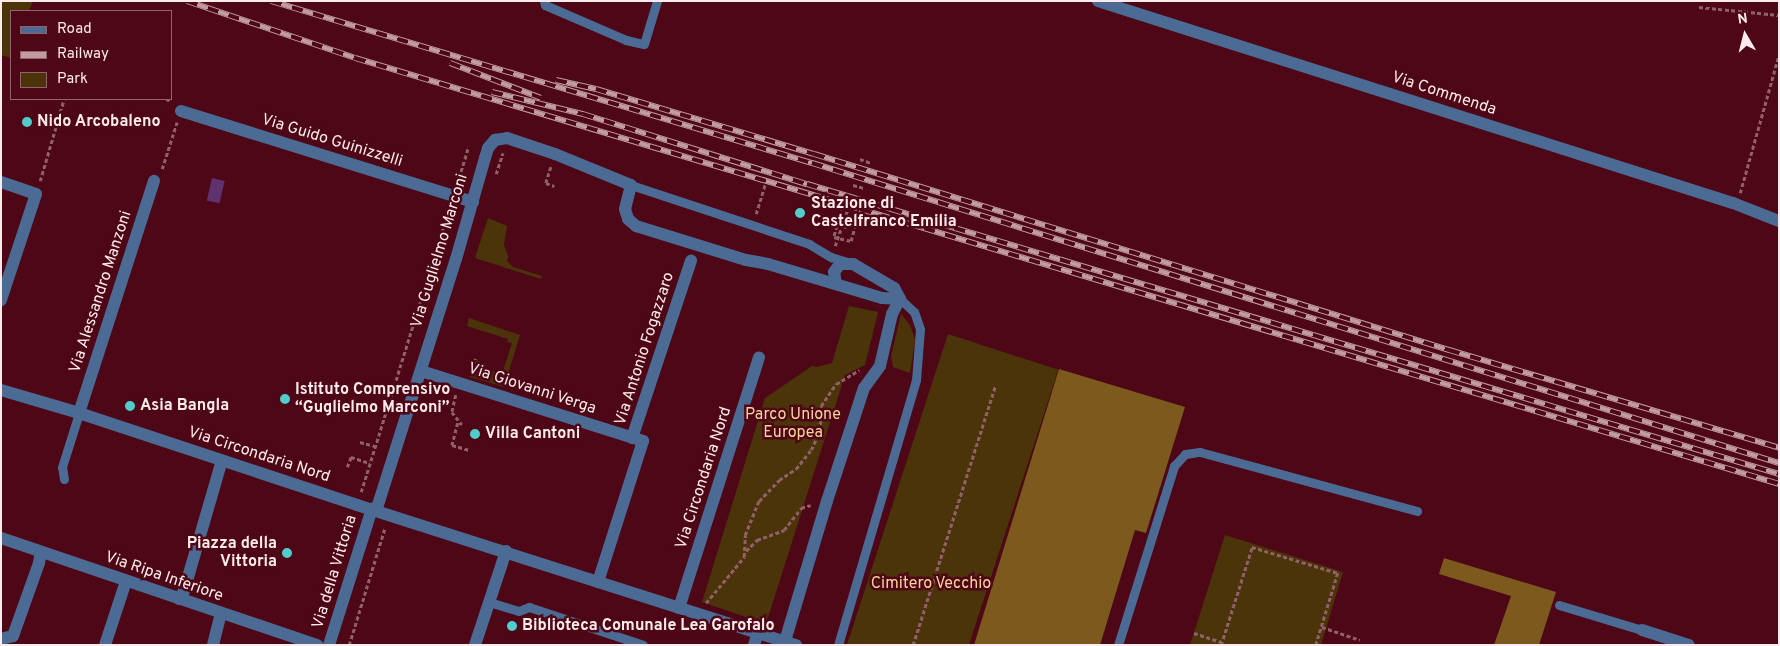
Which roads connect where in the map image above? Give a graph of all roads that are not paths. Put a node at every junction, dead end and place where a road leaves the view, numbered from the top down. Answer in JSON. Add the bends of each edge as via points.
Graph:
{"nodes":[{"id":1,"x":544,"y":1,"type":"edge"},
{"id":2,"x":656,"y":1,"type":"edge"},
{"id":3,"x":1098,"y":1,"type":"edge"},
{"id":4,"x":181,"y":111,"type":"road end"},
{"id":5,"x":154,"y":181,"type":"road end"},
{"id":6,"x":1,"y":182,"type":"edge"},
{"id":7,"x":632,"y":185,"type":"junction"},
{"id":8,"x":472,"y":202,"type":"junction"},
{"id":9,"x":1779,"y":221,"type":"edge"},
{"id":10,"x":691,"y":261,"type":"dead end"},
{"id":11,"x":853,"y":264,"type":"junction"},
{"id":12,"x":836,"y":284,"type":"junction"},
{"id":13,"x":900,"y":299,"type":"junction"},
{"id":14,"x":1,"y":300,"type":"edge"},
{"id":15,"x":759,"y":357,"type":"dead end"},
{"id":16,"x":421,"y":371,"type":"junction"},
{"id":17,"x":1,"y":390,"type":"edge"},
{"id":18,"x":79,"y":413,"type":"junction"},
{"id":19,"x":632,"y":438,"type":"junction"},
{"id":20,"x":222,"y":460,"type":"junction"},
{"id":21,"x":64,"y":479,"type":"dead end"},
{"id":22,"x":374,"y":510,"type":"junction"},
{"id":23,"x":1417,"y":511,"type":"dead end"},
{"id":24,"x":1,"y":538,"type":"edge"},
{"id":25,"x":41,"y":552,"type":"junction"},
{"id":26,"x":506,"y":552,"type":"junction"},
{"id":27,"x":126,"y":581,"type":"junction"},
{"id":28,"x":598,"y":582,"type":"junction"},
{"id":29,"x":179,"y":599,"type":"junction"},
{"id":30,"x":489,"y":602,"type":"junction"},
{"id":31,"x":1558,"y":605,"type":"dead end"},
{"id":32,"x":678,"y":608,"type":"junction"},
{"id":33,"x":221,"y":614,"type":"junction"},
{"id":34,"x":1642,"y":630,"type":"joint"},
{"id":35,"x":756,"y":639,"type":"edge"},
{"id":36,"x":1,"y":640,"type":"edge"},
{"id":37,"x":790,"y":643,"type":"edge"},
{"id":38,"x":105,"y":645,"type":"edge"},
{"id":39,"x":213,"y":645,"type":"edge"},
{"id":40,"x":317,"y":645,"type":"edge"},
{"id":41,"x":329,"y":645,"type":"edge"},
{"id":42,"x":475,"y":645,"type":"edge"},
{"id":43,"x":644,"y":645,"type":"edge"},
{"id":44,"x":838,"y":645,"type":"edge"},
{"id":45,"x":1118,"y":645,"type":"edge"},
{"id":46,"x":1689,"y":645,"type":"edge"}],
"edges":[{"from":1,"to":2,"type":"lane","via":[[544,5],[626,40],[644,44]]},
{"from":3,"to":9,"type":"street","name":"Via Commenda","via":[[1737,204]]},
{"from":4,"to":8,"type":"street","name":"Via Guido Guinizzelli"},
{"from":5,"to":18,"type":"street","name":"Via Alessandro Manzoni"},
{"from":6,"to":14,"type":"street","via":[[36,194]]},
{"from":7,"to":8,"type":"street","name":"Via Guglielmo Marconi","via":[[507,138],[495,140],[488,148]]},
{"from":7,"to":11,"type":"lane","name":"Via Guglielmo Marconi","via":[[809,244],[831,257]]},
{"from":7,"to":12,"type":"street","via":[[625,209],[628,219],[636,226]]},
{"from":8,"to":16,"type":"street","name":"Via Guglielmo Marconi"},
{"from":10,"to":19,"type":"street","name":"Via Antonio Fogazzaro"},
{"from":11,"to":12,"type":"street","via":[[840,264],[834,272]]},
{"from":11,"to":13,"type":"street","name":"Via Guglielmo Marconi","via":[[894,288]]},
{"from":12,"to":13,"type":"street","via":[[882,298]]},
{"from":13,"to":37,"type":"street","via":[[892,314],[880,366],[864,388],[827,501]]},
{"from":13,"to":44,"type":"lane","via":[[914,312],[920,329],[916,380]]},
{"from":15,"to":32,"type":"street","name":"Via Circondaria Nord"},
{"from":16,"to":19,"type":"street","name":"Via Giovanni Verga"},
{"from":16,"to":22,"type":"street","name":"Via Guglielmo Marconi"},
{"from":17,"to":18,"type":"street","name":"Via Circondaria Nord"},
{"from":18,"to":20,"type":"street","name":"Via Circondaria Nord"},
{"from":18,"to":21,"type":"lane","via":[[62,467]]},
{"from":19,"to":28,"type":"street","name":"Via Antonio Fogazzaro","via":[[643,441]]},
{"from":20,"to":22,"type":"street","name":"Via Circondaria Nord"},
{"from":20,"to":29,"type":"street"},
{"from":22,"to":26,"type":"street","name":"Via Circondaria Nord"},
{"from":22,"to":41,"type":"street","name":"Via della Vittoria"},
{"from":23,"to":45,"type":"lane","via":[[1200,452],[1185,454],[1174,466]]},
{"from":24,"to":25,"type":"street","name":"Via Ripa Inferiore"},
{"from":25,"to":27,"type":"street","name":"Via Ripa Inferiore"},
{"from":25,"to":36,"type":"street","via":[[13,636]]},
{"from":26,"to":28,"type":"street","name":"Via Circondaria Nord"},
{"from":26,"to":30,"type":"street"},
{"from":27,"to":29,"type":"street","name":"Via Ripa Inferiore"},
{"from":27,"to":38,"type":"street"},
{"from":28,"to":32,"type":"street","name":"Via Circondaria Nord"},
{"from":29,"to":33,"type":"street","name":"Via Ripa Inferiore"},
{"from":30,"to":42,"type":"street"},
{"from":30,"to":43,"type":"lane","via":[[519,611],[529,607]]},
{"from":31,"to":34,"type":"lane"},
{"from":32,"to":35,"type":"street","name":"Via Circondaria Nord"},
{"from":33,"to":39,"type":"street"},
{"from":33,"to":40,"type":"street","name":"Via Ripa Inferiore"},
{"from":34,"to":46,"type":"street"},
{"from":35,"to":37,"type":"street","name":"Via Circondaria Nord"}]}
